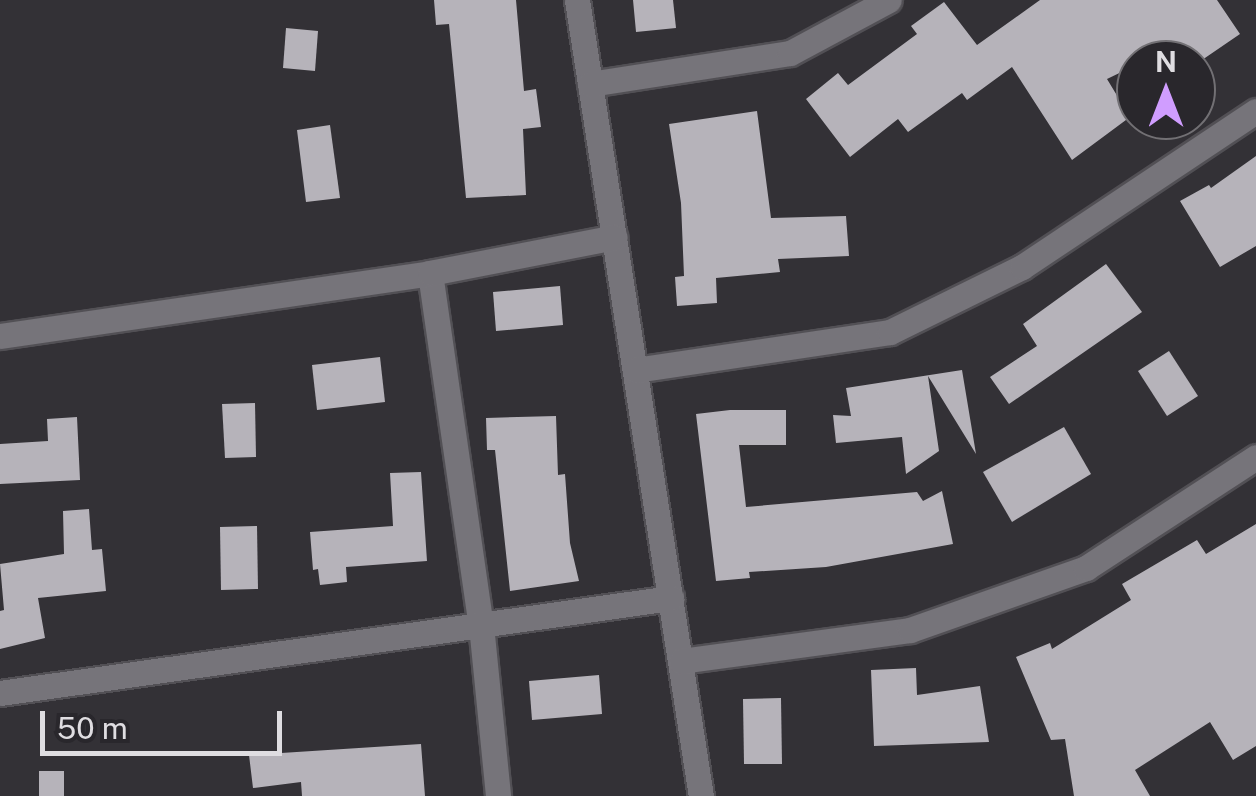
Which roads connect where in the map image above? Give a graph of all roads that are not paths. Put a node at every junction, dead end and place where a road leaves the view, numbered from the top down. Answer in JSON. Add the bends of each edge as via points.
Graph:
{"nodes":[{"id":1,"x":577,"y":0,"type":"edge"},
{"id":2,"x":890,"y":0,"type":"edge"},
{"id":3,"x":590,"y":84,"type":"junction"},
{"id":4,"x":1256,"y":111,"type":"edge"},
{"id":5,"x":615,"y":237,"type":"junction"},
{"id":6,"x":430,"y":273,"type":"junction"},
{"id":7,"x":0,"y":336,"type":"edge"},
{"id":8,"x":635,"y":370,"type":"junction"},
{"id":9,"x":1256,"y":458,"type":"edge"},
{"id":10,"x":671,"y":598,"type":"junction"},
{"id":11,"x":481,"y":625,"type":"junction"},
{"id":12,"x":682,"y":661,"type":"junction"},
{"id":13,"x":0,"y":692,"type":"edge"},
{"id":14,"x":498,"y":796,"type":"edge"},
{"id":15,"x":700,"y":796,"type":"edge"}],
"edges":[{"from":1,"to":3,"type":"street"},
{"from":2,"to":3,"type":"street","via":[[790,54]]},
{"from":3,"to":5,"type":"street"},
{"from":4,"to":8,"type":"street","via":[[1022,267],[890,332]]},
{"from":5,"to":6,"type":"street"},
{"from":5,"to":8,"type":"street"},
{"from":6,"to":7,"type":"street"},
{"from":6,"to":11,"type":"street"},
{"from":8,"to":10,"type":"street"},
{"from":9,"to":12,"type":"street","via":[[1086,568],[910,630]]},
{"from":10,"to":11,"type":"street"},
{"from":10,"to":12,"type":"street"},
{"from":11,"to":13,"type":"street"},
{"from":11,"to":14,"type":"street"},
{"from":12,"to":15,"type":"street"}]}
